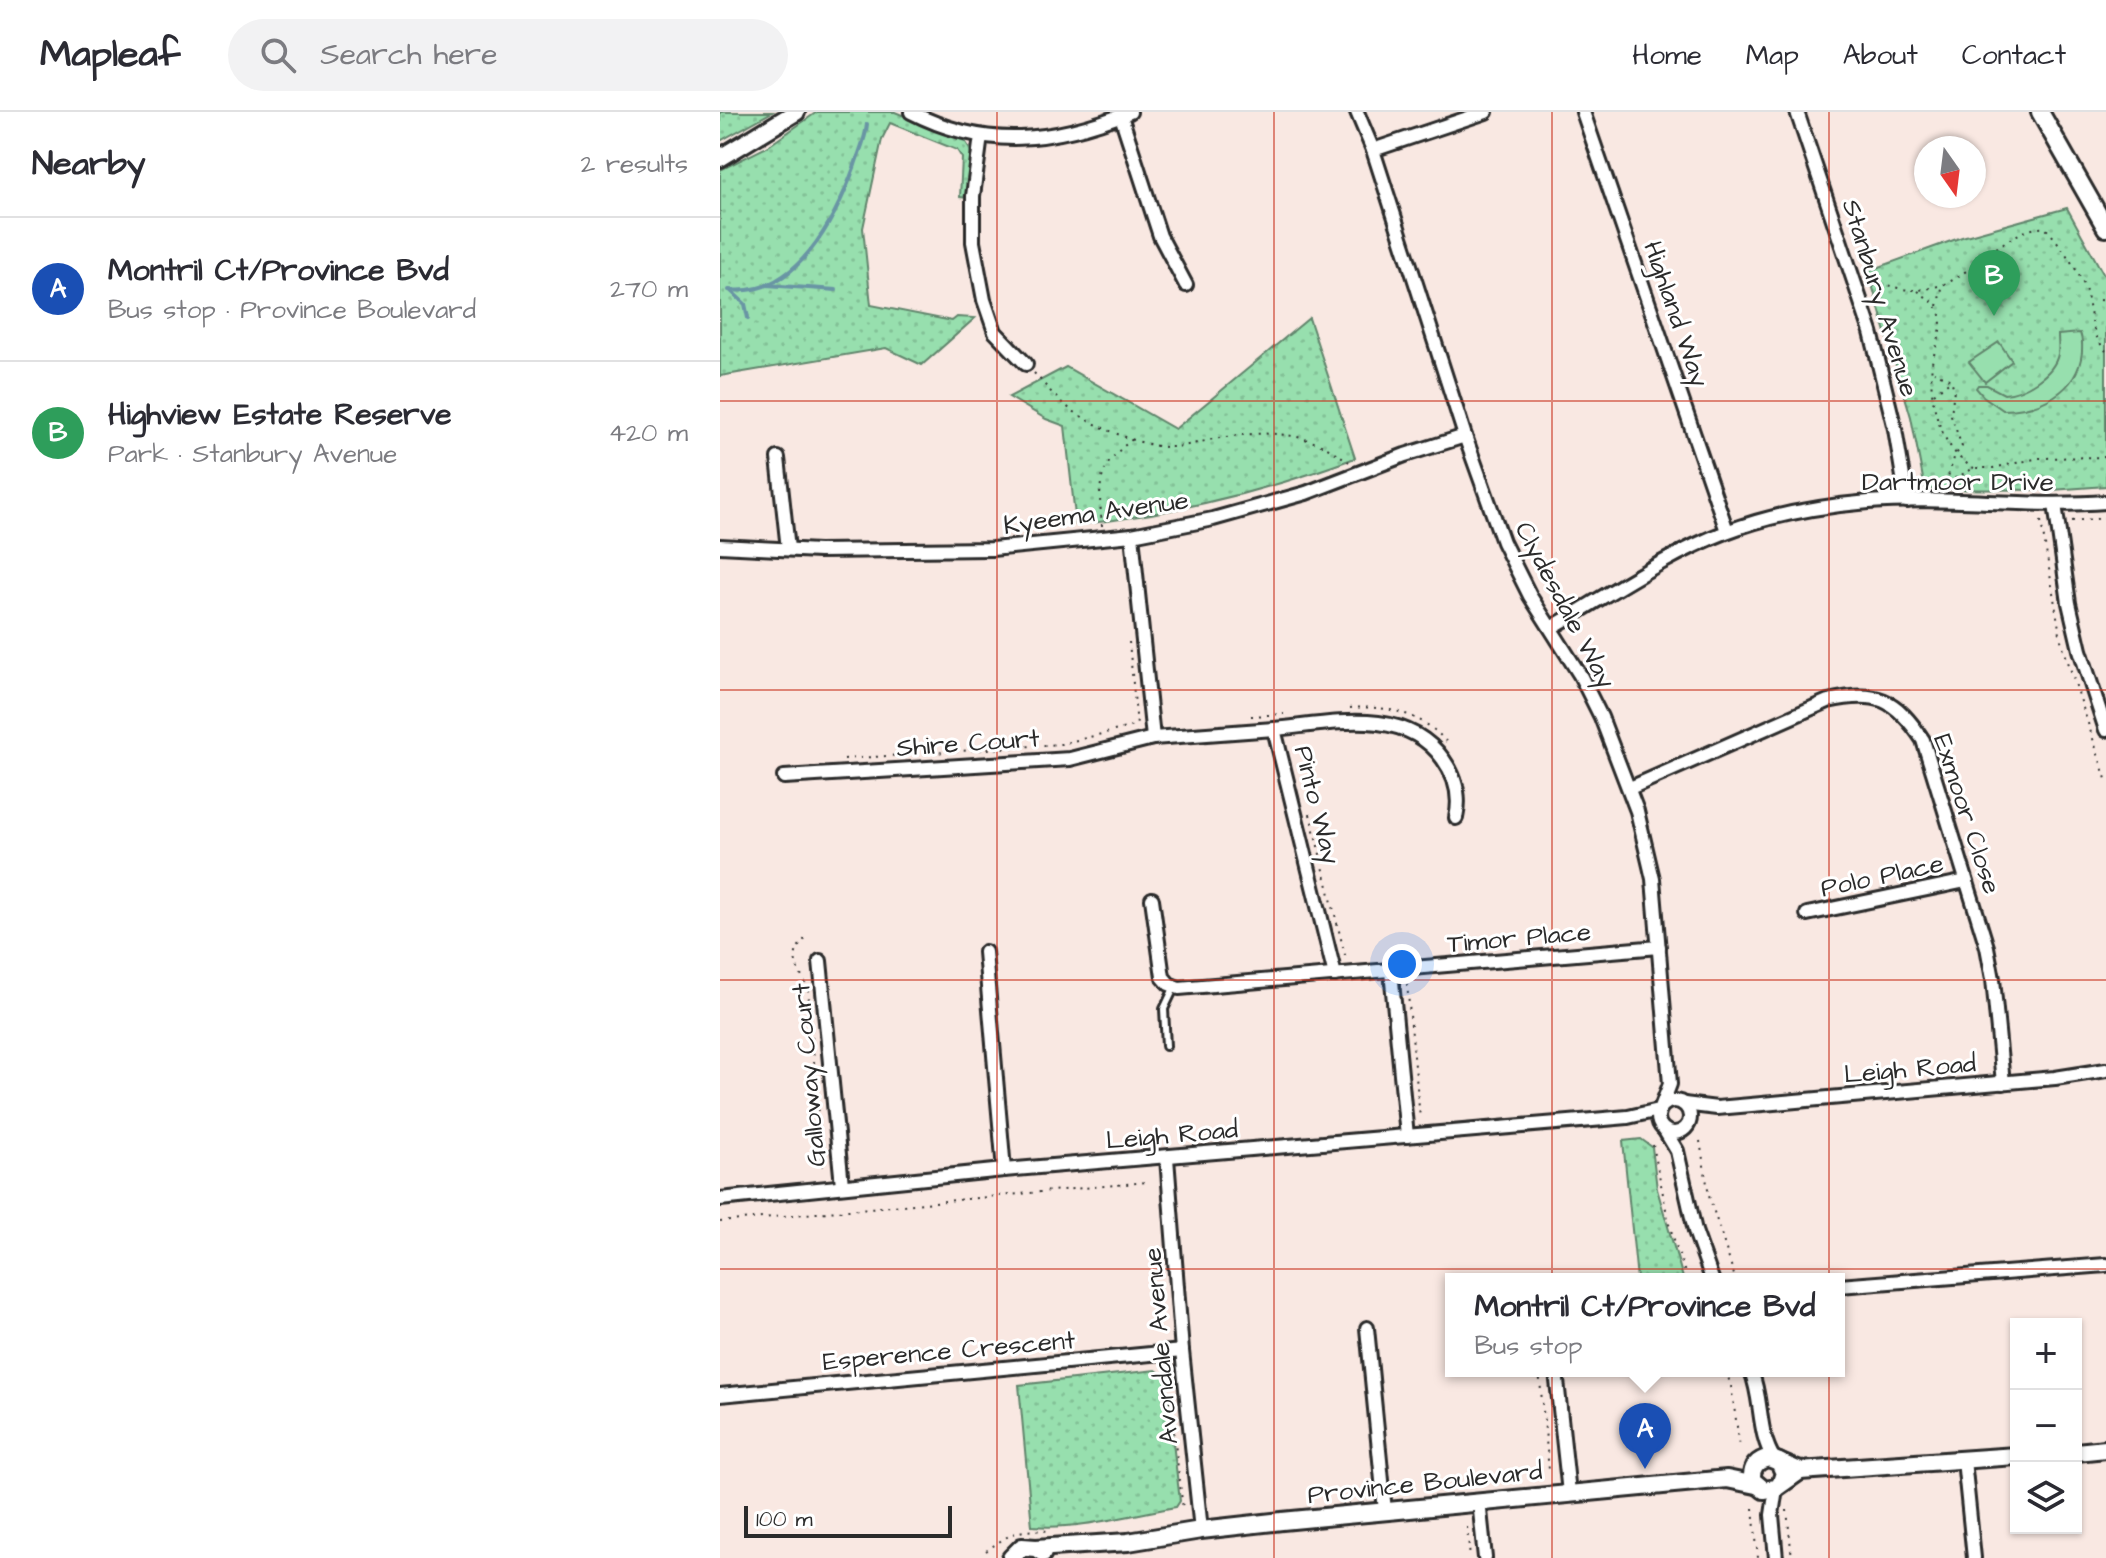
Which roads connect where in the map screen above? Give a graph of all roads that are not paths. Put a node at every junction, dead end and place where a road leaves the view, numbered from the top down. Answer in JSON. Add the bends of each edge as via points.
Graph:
{"nodes":[{"id":1,"x":796,"y":112,"type":"edge"},
{"id":2,"x":911,"y":112,"type":"edge"},
{"id":3,"x":1357,"y":112,"type":"edge"},
{"id":4,"x":1486,"y":112,"type":"edge"},
{"id":5,"x":1583,"y":112,"type":"edge"},
{"id":6,"x":1797,"y":112,"type":"edge"},
{"id":7,"x":2040,"y":112,"type":"edge"},
{"id":8,"x":1126,"y":114,"type":"edge"},
{"id":9,"x":981,"y":136,"type":"junction"},
{"id":10,"x":1373,"y":150,"type":"junction"},
{"id":11,"x":720,"y":158,"type":"edge"},
{"id":12,"x":2106,"y":228,"type":"edge"},
{"id":13,"x":1186,"y":285,"type":"dead end"},
{"id":14,"x":1026,"y":364,"type":"road end"},
{"id":15,"x":1465,"y":436,"type":"junction"},
{"id":16,"x":778,"y":458,"type":"dead end"},
{"id":17,"x":1907,"y":501,"type":"junction"},
{"id":18,"x":2106,"y":502,"type":"edge"},
{"id":19,"x":2055,"y":504,"type":"junction"},
{"id":20,"x":1727,"y":531,"type":"junction"},
{"id":21,"x":1132,"y":535,"type":"junction"},
{"id":22,"x":720,"y":546,"type":"edge"},
{"id":23,"x":788,"y":549,"type":"junction"},
{"id":24,"x":1551,"y":628,"type":"junction"},
{"id":25,"x":2102,"y":703,"type":"edge"},
{"id":26,"x":1274,"y":729,"type":"junction"},
{"id":27,"x":2106,"y":730,"type":"edge"},
{"id":28,"x":1153,"y":731,"type":"junction"},
{"id":29,"x":784,"y":777,"type":"dead end"},
{"id":30,"x":1630,"y":788,"type":"junction"},
{"id":31,"x":1456,"y":818,"type":"dead end"},
{"id":32,"x":1966,"y":881,"type":"junction"},
{"id":33,"x":1152,"y":899,"type":"dead end"},
{"id":34,"x":1807,"y":914,"type":"dead end"},
{"id":35,"x":1659,"y":947,"type":"junction"},
{"id":36,"x":985,"y":952,"type":"dead end"},
{"id":37,"x":820,"y":961,"type":"dead end"},
{"id":38,"x":1391,"y":971,"type":"junction"},
{"id":39,"x":1335,"y":975,"type":"junction"},
{"id":40,"x":1175,"y":986,"type":"junction"},
{"id":41,"x":1166,"y":1046,"type":"dead end"},
{"id":42,"x":2106,"y":1070,"type":"edge"},
{"id":43,"x":2003,"y":1083,"type":"junction"},
{"id":44,"x":1670,"y":1084,"type":"junction"},
{"id":45,"x":1682,"y":1103,"type":"junction"},
{"id":46,"x":1660,"y":1108,"type":"junction"},
{"id":47,"x":1717,"y":1108,"type":"junction"},
{"id":48,"x":1628,"y":1117,"type":"junction"},
{"id":49,"x":1686,"y":1126,"type":"junction"},
{"id":50,"x":1663,"y":1129,"type":"junction"},
{"id":51,"x":1407,"y":1136,"type":"junction"},
{"id":52,"x":1677,"y":1151,"type":"junction"},
{"id":53,"x":1167,"y":1158,"type":"junction"},
{"id":54,"x":1004,"y":1170,"type":"junction"},
{"id":55,"x":842,"y":1185,"type":"junction"},
{"id":56,"x":720,"y":1199,"type":"edge"},
{"id":57,"x":2106,"y":1265,"type":"edge"},
{"id":58,"x":1710,"y":1273,"type":"edge"},
{"id":59,"x":1845,"y":1286,"type":"edge"},
{"id":60,"x":1367,"y":1328,"type":"dead end"},
{"id":61,"x":1182,"y":1351,"type":"junction"},
{"id":62,"x":1557,"y":1377,"type":"edge"},
{"id":63,"x":1753,"y":1377,"type":"edge"},
{"id":64,"x":720,"y":1395,"type":"edge"},
{"id":65,"x":1763,"y":1435,"type":"junction"},
{"id":66,"x":2106,"y":1449,"type":"edge"},
{"id":67,"x":2082,"y":1451,"type":"edge"},
{"id":68,"x":2010,"y":1456,"type":"edge"},
{"id":69,"x":1776,"y":1460,"type":"junction"},
{"id":70,"x":1964,"y":1460,"type":"junction"},
{"id":71,"x":1800,"y":1471,"type":"junction"},
{"id":72,"x":1763,"y":1480,"type":"junction"},
{"id":73,"x":1569,"y":1493,"type":"junction"},
{"id":74,"x":1479,"y":1501,"type":"junction"},
{"id":75,"x":1385,"y":1511,"type":"junction"},
{"id":76,"x":1201,"y":1530,"type":"junction"},
{"id":77,"x":1128,"y":1542,"type":"junction"},
{"id":78,"x":1041,"y":1553,"type":"edge"},
{"id":79,"x":1011,"y":1556,"type":"edge"},
{"id":80,"x":1080,"y":1558,"type":"edge"},
{"id":81,"x":1485,"y":1558,"type":"edge"},
{"id":82,"x":1776,"y":1558,"type":"edge"},
{"id":83,"x":1974,"y":1558,"type":"edge"}],
"edges":[{"from":1,"to":11,"type":"street"},
{"from":2,"to":9,"type":"street","via":[[939,127]]},
{"from":3,"to":10,"type":"street","name":"Clydesdale Way"},
{"from":4,"to":10,"type":"street"},
{"from":5,"to":20,"type":"street","name":"Highland Way"},
{"from":6,"to":17,"type":"street","name":"Stanbury Avenue","via":[[1871,332]]},
{"from":7,"to":12,"type":"street"},
{"from":8,"to":9,"type":"street","via":[[1051,137]]},
{"from":8,"to":13,"type":"street","via":[[1160,236]]},
{"from":9,"to":14,"type":"street","via":[[973,242],[984,300],[995,332]]},
{"from":10,"to":15,"type":"street","name":"Clydesdale Way"},
{"from":15,"to":21,"type":"street","name":"Kyeema Avenue","via":[[1255,508]]},
{"from":15,"to":24,"type":"street","name":"Clydesdale Way","via":[[1509,555]]},
{"from":16,"to":23,"type":"street"},
{"from":17,"to":19,"type":"street","name":"Dartmoor Drive"},
{"from":17,"to":20,"type":"street","name":"Dartmoor Drive","via":[[1816,510]]},
{"from":18,"to":19,"type":"street","name":"Dartmoor Drive"},
{"from":19,"to":25,"type":"street","via":[[2080,650]]},
{"from":20,"to":24,"type":"street","name":"Dartmoor Drive","via":[[1660,563]]},
{"from":21,"to":23,"type":"street","name":"Kyeema Avenue","via":[[992,549]]},
{"from":21,"to":28,"type":"street"},
{"from":22,"to":23,"type":"street","name":"Kyeema Avenue"},
{"from":24,"to":30,"type":"street","name":"Clydesdale Way","via":[[1601,717]]},
{"from":25,"to":27,"type":"street"},
{"from":26,"to":28,"type":"street","name":"Pinto Way"},
{"from":26,"to":31,"type":"street","via":[[1374,722],[1413,733],[1449,767],[1458,794]]},
{"from":26,"to":39,"type":"street","name":"Pinto Way"},
{"from":28,"to":29,"type":"street","name":"Shire Court","via":[[1070,759]]},
{"from":30,"to":32,"type":"street","name":"Exmoor Close","via":[[1828,701],[1875,696],[1894,705],[1923,740]]},
{"from":30,"to":35,"type":"street","name":"Clydesdale Way","via":[[1647,843]]},
{"from":32,"to":34,"type":"street","name":"Polo Place"},
{"from":32,"to":43,"type":"street","name":"Exmoor Close","via":[[1993,979]]},
{"from":33,"to":40,"type":"street","via":[[1163,977]]},
{"from":35,"to":38,"type":"street","name":"Timor Place"},
{"from":35,"to":44,"type":"street","name":"Clydesdale Way"},
{"from":36,"to":54,"type":"street"},
{"from":37,"to":55,"type":"street","name":"Galloway Court"},
{"from":38,"to":39,"type":"street","name":"Timor Place"},
{"from":38,"to":51,"type":"street"},
{"from":39,"to":40,"type":"street","name":"Timor Place","via":[[1193,989]]},
{"from":40,"to":41,"type":"lane","via":[[1164,1009]]},
{"from":42,"to":43,"type":"street","name":"Leigh Road"},
{"from":43,"to":47,"type":"street","name":"Leigh Road"},
{"from":44,"to":45,"type":"street","name":"Clydesdale Way"},
{"from":44,"to":46,"type":"street","name":"Clydesdale Way"},
{"from":45,"to":46,"type":"street","via":[[1670,1101]]},
{"from":45,"to":47,"type":"street","name":"Leigh Road"},
{"from":45,"to":49,"type":"street","name":"Clydesdale Way","via":[[1689,1112]]},
{"from":46,"to":48,"type":"street","name":"Leigh Road"},
{"from":46,"to":50,"type":"street","name":"Clydesdale Way","via":[[1657,1119]]},
{"from":47,"to":49,"type":"street","name":"Leigh Road"},
{"from":48,"to":50,"type":"street","name":"Leigh Road"},
{"from":48,"to":51,"type":"street","name":"Leigh Road"},
{"from":49,"to":50,"type":"street","via":[[1674,1133]]},
{"from":49,"to":52,"type":"street"},
{"from":50,"to":52,"type":"street","name":"Clydesdale Way"},
{"from":51,"to":53,"type":"street","name":"Leigh Road"},
{"from":52,"to":58,"type":"street"},
{"from":53,"to":54,"type":"street","name":"Leigh Road"},
{"from":53,"to":61,"type":"street","name":"Avondale Avenue"},
{"from":54,"to":55,"type":"street","name":"Leigh Road"},
{"from":55,"to":56,"type":"street","name":"Leigh Road"},
{"from":57,"to":59,"type":"street"},
{"from":60,"to":75,"type":"street"},
{"from":61,"to":64,"type":"street","name":"Esperence Crescent"},
{"from":61,"to":76,"type":"street","name":"Avondale Avenue"},
{"from":62,"to":73,"type":"street"},
{"from":63,"to":65,"type":"street"},
{"from":65,"to":69,"type":"street"},
{"from":65,"to":72,"type":"street"},
{"from":66,"to":67,"type":"street"},
{"from":68,"to":70,"type":"street"},
{"from":69,"to":71,"type":"street"},
{"from":69,"to":72,"type":"street","name":"Province Boulevard","via":[[1762,1459]]},
{"from":69,"to":72,"type":"street","via":[[1784,1473]]},
{"from":70,"to":71,"type":"street"},
{"from":70,"to":83,"type":"street"},
{"from":71,"to":72,"type":"street"},
{"from":72,"to":73,"type":"street","name":"Province Boulevard"},
{"from":72,"to":82,"type":"street"},
{"from":73,"to":74,"type":"street","name":"Province Boulevard"},
{"from":74,"to":75,"type":"street","name":"Province Boulevard"},
{"from":74,"to":81,"type":"street"},
{"from":75,"to":76,"type":"street","name":"Province Boulevard"},
{"from":76,"to":77,"type":"street","name":"Province Boulevard"},
{"from":77,"to":78,"type":"street","name":"Province Boulevard"},
{"from":77,"to":80,"type":"street","name":"Province Boulevard"},
{"from":78,"to":79,"type":"street","name":"Province Boulevard","via":[[1029,1546]]}]}
